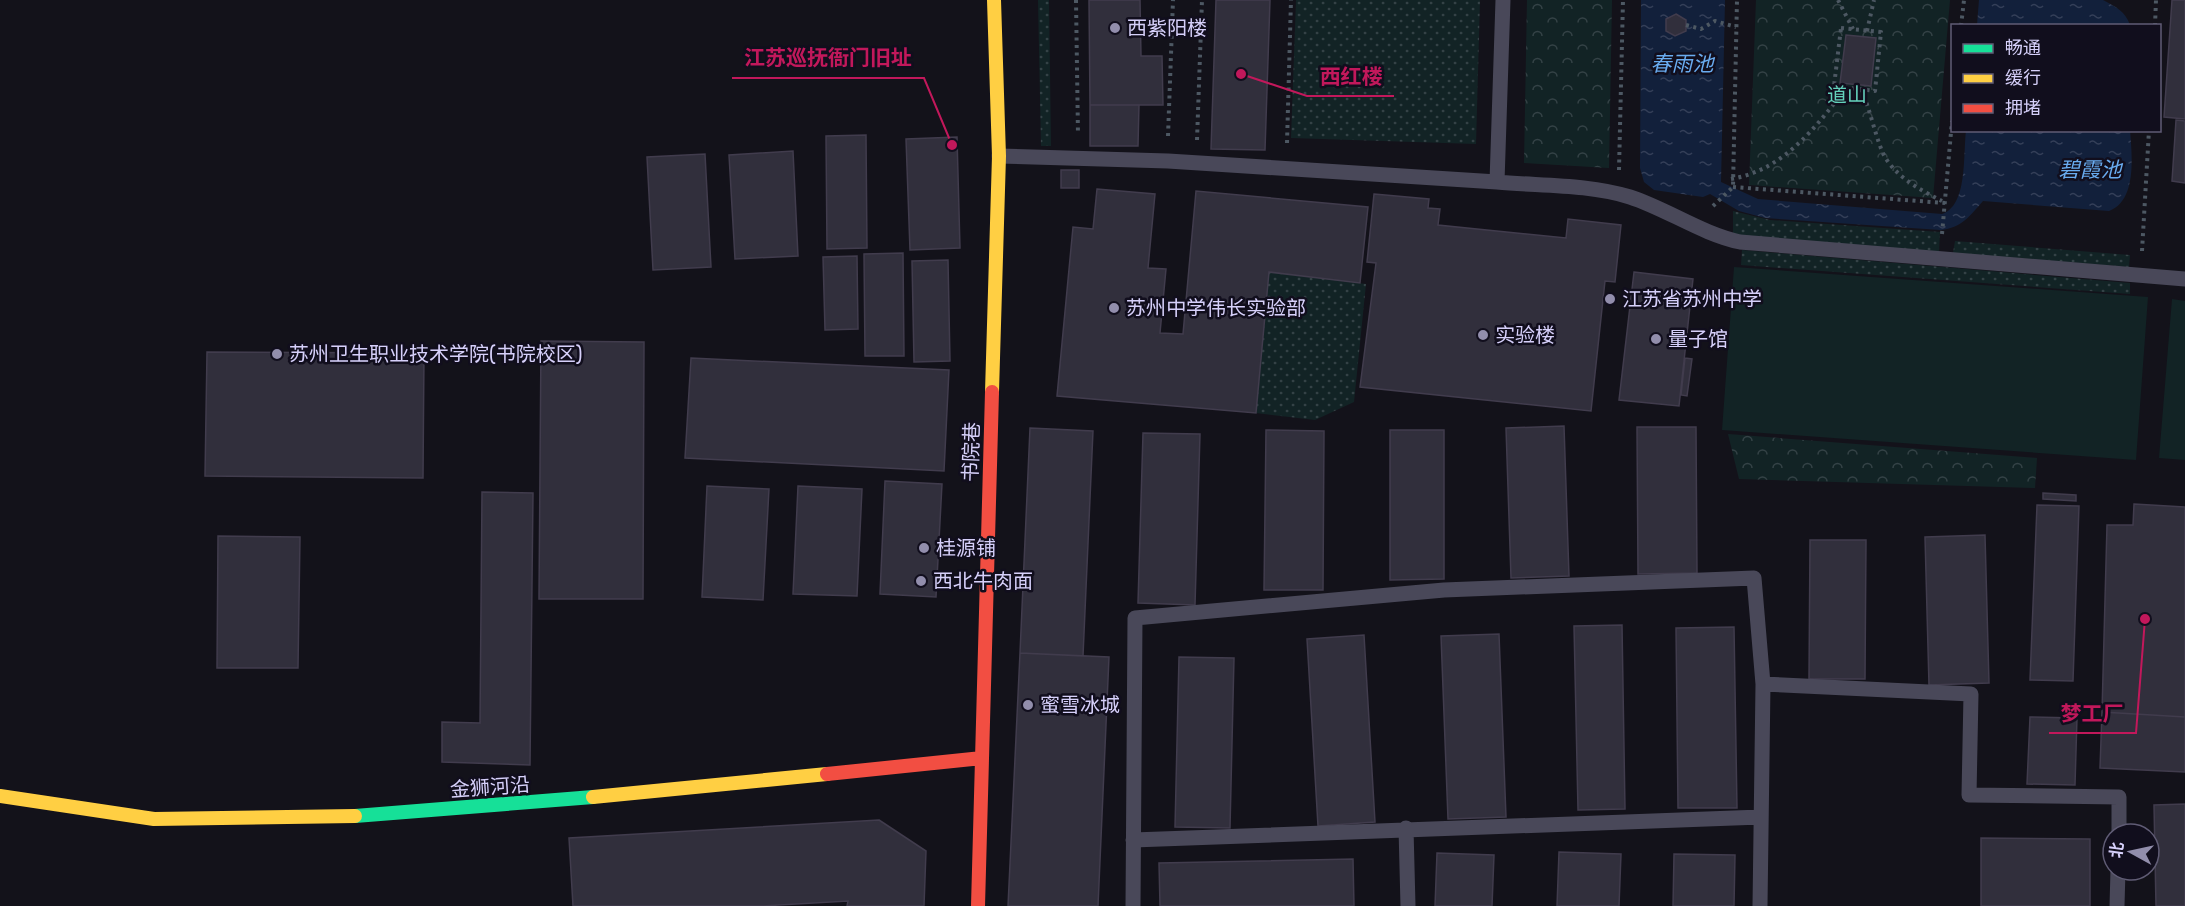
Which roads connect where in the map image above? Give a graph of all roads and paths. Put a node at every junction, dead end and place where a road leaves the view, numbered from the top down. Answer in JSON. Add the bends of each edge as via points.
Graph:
{"nodes":[{"id":1,"x":994,"y":0,"type":"edge"},
{"id":2,"x":1076,"y":0,"type":"edge"},
{"id":3,"x":1173,"y":0,"type":"edge"},
{"id":4,"x":1202,"y":0,"type":"edge"},
{"id":5,"x":1291,"y":0,"type":"edge"},
{"id":6,"x":1503,"y":0,"type":"edge"},
{"id":7,"x":1623,"y":0,"type":"edge"},
{"id":8,"x":1737,"y":0,"type":"edge"},
{"id":9,"x":1838,"y":0,"type":"edge"},
{"id":10,"x":1874,"y":0,"type":"edge"},
{"id":11,"x":1964,"y":0,"type":"edge"},
{"id":12,"x":2156,"y":0,"type":"edge"},
{"id":13,"x":1961,"y":24,"type":"edge"},
{"id":14,"x":2155,"y":24,"type":"edge"},
{"id":15,"x":1686,"y":25,"type":"dead end"},
{"id":16,"x":1736,"y":27,"type":"junction"},
{"id":17,"x":1854,"y":29,"type":"junction"},
{"id":18,"x":1867,"y":31,"type":"junction"},
{"id":19,"x":1847,"y":87,"type":"junction"},
{"id":20,"x":1861,"y":89,"type":"junction"},
{"id":21,"x":1952,"y":132,"type":"edge"},
{"id":22,"x":2148,"y":132,"type":"edge"},
{"id":23,"x":999,"y":156,"type":"junction"},
{"id":24,"x":1078,"y":157,"type":"junction"},
{"id":25,"x":1168,"y":161,"type":"junction"},
{"id":26,"x":1196,"y":162,"type":"junction"},
{"id":27,"x":1286,"y":168,"type":"junction"},
{"id":28,"x":1731,"y":179,"type":"junction"},
{"id":29,"x":1497,"y":182,"type":"junction"},
{"id":30,"x":1732,"y":187,"type":"junction"},
{"id":31,"x":1618,"y":194,"type":"junction"},
{"id":32,"x":1719,"y":203,"type":"dead end"},
{"id":33,"x":1945,"y":203,"type":"junction"},
{"id":34,"x":1942,"y":233,"type":"dead end"},
{"id":35,"x":2140,"y":275,"type":"junction"},
{"id":36,"x":2185,"y":279,"type":"edge"},
{"id":37,"x":1763,"y":684,"type":"junction"},
{"id":38,"x":982,"y":758,"type":"junction"},
{"id":39,"x":0,"y":796,"type":"edge"},
{"id":40,"x":1761,"y":817,"type":"junction"},
{"id":41,"x":2118,"y":822,"type":"edge"},
{"id":42,"x":1406,"y":828,"type":"junction"},
{"id":43,"x":1133,"y":840,"type":"junction"},
{"id":44,"x":2118,"y":882,"type":"edge"},
{"id":45,"x":978,"y":906,"type":"edge"},
{"id":46,"x":1133,"y":906,"type":"edge"},
{"id":47,"x":1408,"y":906,"type":"edge"},
{"id":48,"x":1760,"y":906,"type":"edge"},
{"id":49,"x":2117,"y":906,"type":"edge"}],
"edges":[{"from":1,"to":23,"type":"street","name":"书院巷"},
{"from":2,"to":24,"type":"path"},
{"from":3,"to":25,"type":"path"},
{"from":4,"to":26,"type":"path"},
{"from":5,"to":27,"type":"path"},
{"from":6,"to":29,"type":"lane"},
{"from":7,"to":31,"type":"path"},
{"from":8,"to":16,"type":"path"},
{"from":9,"to":17,"type":"path"},
{"from":10,"to":18,"type":"path"},
{"from":11,"to":13,"type":"path"},
{"from":12,"to":14,"type":"path"},
{"from":15,"to":16,"type":"path","via":[[1701,28],[1715,21]]},
{"from":16,"to":28,"type":"path"},
{"from":17,"to":18,"type":"path"},
{"from":17,"to":19,"type":"path","via":[[1841,28],[1834,86]]},
{"from":18,"to":20,"type":"path","via":[[1881,32],[1875,91]]},
{"from":19,"to":20,"type":"path"},
{"from":19,"to":28,"type":"path","via":[[1816,127],[1790,152],[1755,173]]},
{"from":20,"to":33,"type":"path","via":[[1882,152],[1894,170]]},
{"from":21,"to":33,"type":"path"},
{"from":22,"to":35,"type":"path"},
{"from":23,"to":24,"type":"lane"},
{"from":23,"to":38,"type":"street","name":"书院巷"},
{"from":24,"to":25,"type":"lane"},
{"from":25,"to":26,"type":"lane"},
{"from":26,"to":27,"type":"lane"},
{"from":27,"to":29,"type":"lane"},
{"from":28,"to":30,"type":"path"},
{"from":29,"to":31,"type":"lane"},
{"from":30,"to":32,"type":"path"},
{"from":30,"to":33,"type":"path"},
{"from":31,"to":35,"type":"lane","via":[[1740,242]]},
{"from":33,"to":34,"type":"path"},
{"from":35,"to":36,"type":"lane"},
{"from":37,"to":40,"type":"lane"},
{"from":37,"to":41,"type":"lane","via":[[1971,694],[1969,795],[2119,797]]},
{"from":37,"to":43,"type":"lane","via":[[1754,578],[1444,591],[1135,618]]},
{"from":38,"to":39,"type":"street","name":"金狮河沿","via":[[518,805],[340,817],[154,819]]},
{"from":38,"to":45,"type":"street","name":"书院巷"},
{"from":40,"to":42,"type":"lane"},
{"from":40,"to":48,"type":"lane"},
{"from":42,"to":43,"type":"lane"},
{"from":42,"to":47,"type":"lane"},
{"from":43,"to":46,"type":"lane"},
{"from":44,"to":49,"type":"lane"}]}
